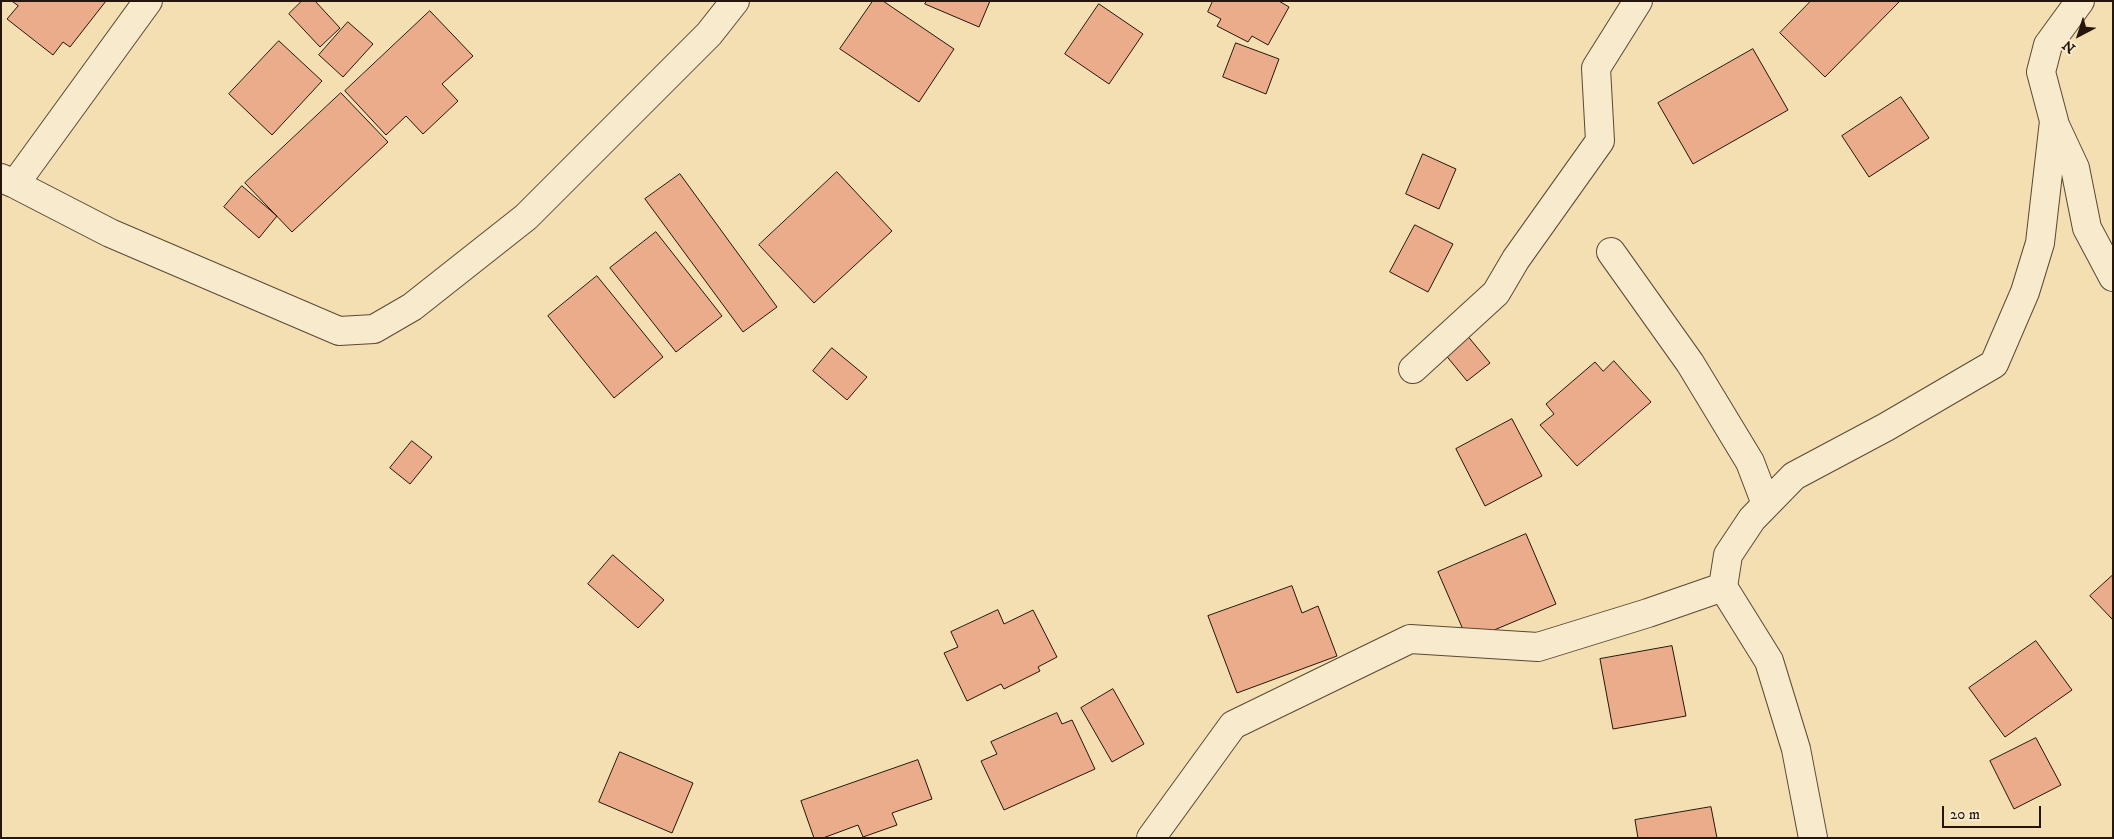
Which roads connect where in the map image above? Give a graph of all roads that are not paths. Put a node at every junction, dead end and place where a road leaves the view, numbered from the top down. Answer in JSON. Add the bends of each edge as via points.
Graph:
{"nodes":[{"id":1,"x":148,"y":1,"type":"edge"},
{"id":2,"x":735,"y":1,"type":"edge"},
{"id":3,"x":1638,"y":1,"type":"edge"},
{"id":4,"x":2080,"y":1,"type":"edge"},
{"id":5,"x":2054,"y":121,"type":"junction"},
{"id":6,"x":8,"y":181,"type":"edge"},
{"id":7,"x":1611,"y":252,"type":"dead end"},
{"id":8,"x":2113,"y":277,"type":"edge"},
{"id":9,"x":1413,"y":368,"type":"dead end"},
{"id":10,"x":1766,"y":504,"type":"junction"},
{"id":11,"x":1723,"y":586,"type":"junction"},
{"id":12,"x":1151,"y":838,"type":"edge"},
{"id":13,"x":1814,"y":838,"type":"edge"}],
"edges":[{"from":1,"to":6,"type":"street"},
{"from":2,"to":6,"type":"street","via":[[709,34],[526,217],[412,307],[374,329],[338,331],[110,233]]},
{"from":3,"to":9,"type":"street","via":[[1596,68],[1600,141],[1516,259],[1496,293]]},
{"from":4,"to":5,"type":"street","via":[[2048,45],[2042,72]]},
{"from":5,"to":8,"type":"street","via":[[2075,168],[2087,228]]},
{"from":5,"to":10,"type":"street","via":[[2040,243],[2025,292],[1994,364],[1886,428],[1794,476]]},
{"from":7,"to":10,"type":"street","via":[[1690,363],[1750,462]]},
{"from":10,"to":11,"type":"street","via":[[1728,555]]},
{"from":11,"to":12,"type":"street","via":[[1538,648],[1410,639],[1233,725]]},
{"from":11,"to":13,"type":"street","via":[[1769,660],[1796,749]]}]}
